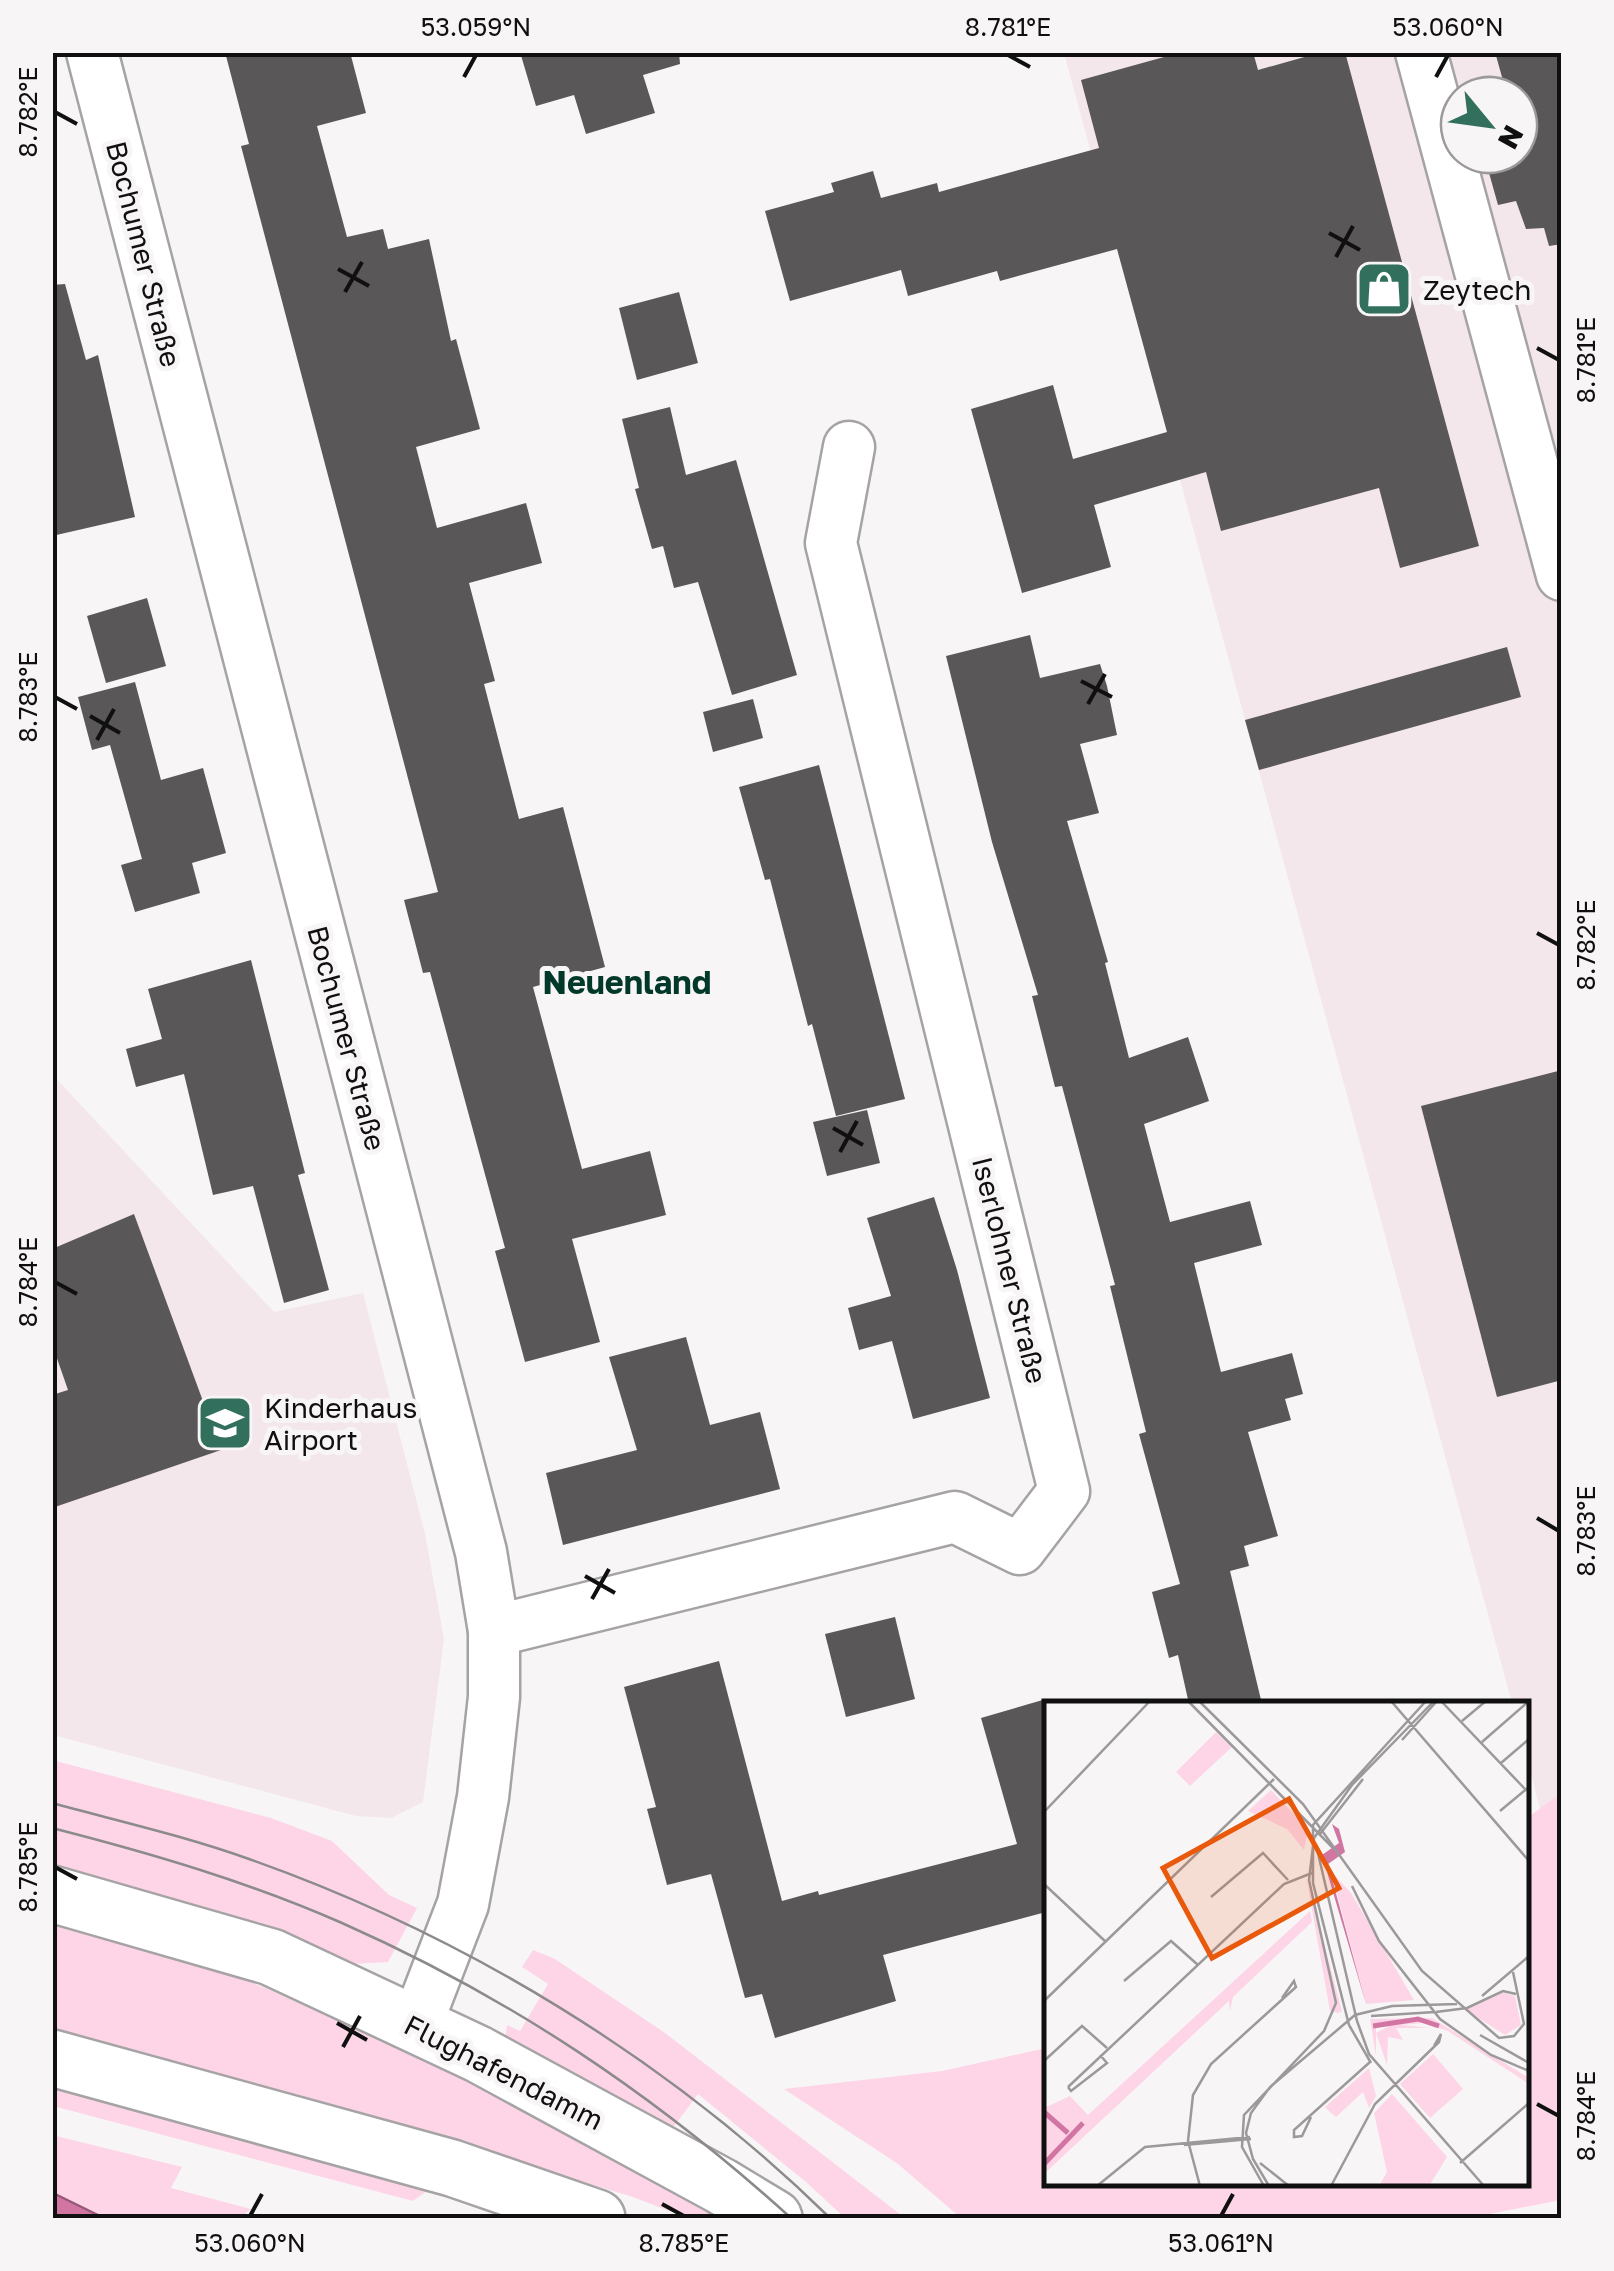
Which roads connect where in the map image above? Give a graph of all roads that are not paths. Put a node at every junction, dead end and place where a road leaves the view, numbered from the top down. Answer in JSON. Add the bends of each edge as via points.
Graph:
{"nodes":[{"id":1,"x":92,"y":52,"type":"edge"},
{"id":2,"x":1421,"y":52,"type":"edge"},
{"id":3,"x":849,"y":447,"type":"dead end"},
{"id":4,"x":1562,"y":575,"type":"edge"},
{"id":5,"x":494,"y":1631,"type":"junction"},
{"id":6,"x":52,"y":1894,"type":"edge"},
{"id":7,"x":416,"y":2026,"type":"junction"},
{"id":8,"x":52,"y":2058,"type":"edge"},
{"id":9,"x":597,"y":2218,"type":"edge"},
{"id":10,"x":774,"y":2218,"type":"edge"}],
"edges":[{"from":1,"to":5,"type":"street","name":"Bochumer Straße","via":[[481,1552]]},
{"from":2,"to":4,"type":"street"},
{"from":3,"to":5,"type":"street","name":"Iserlohner Straße","via":[[831,543],[1064,1491],[1020,1549],[955,1518]]},
{"from":5,"to":7,"type":"street","name":"Bochumer Straße","via":[[483,1797],[463,1904]]},
{"from":6,"to":7,"type":"main road","name":"Flughafendamm","via":[[271,1956]]},
{"from":7,"to":10,"type":"main road","name":"Flughafendamm"},
{"from":8,"to":9,"type":"main road","via":[[452,2168]]}]}
